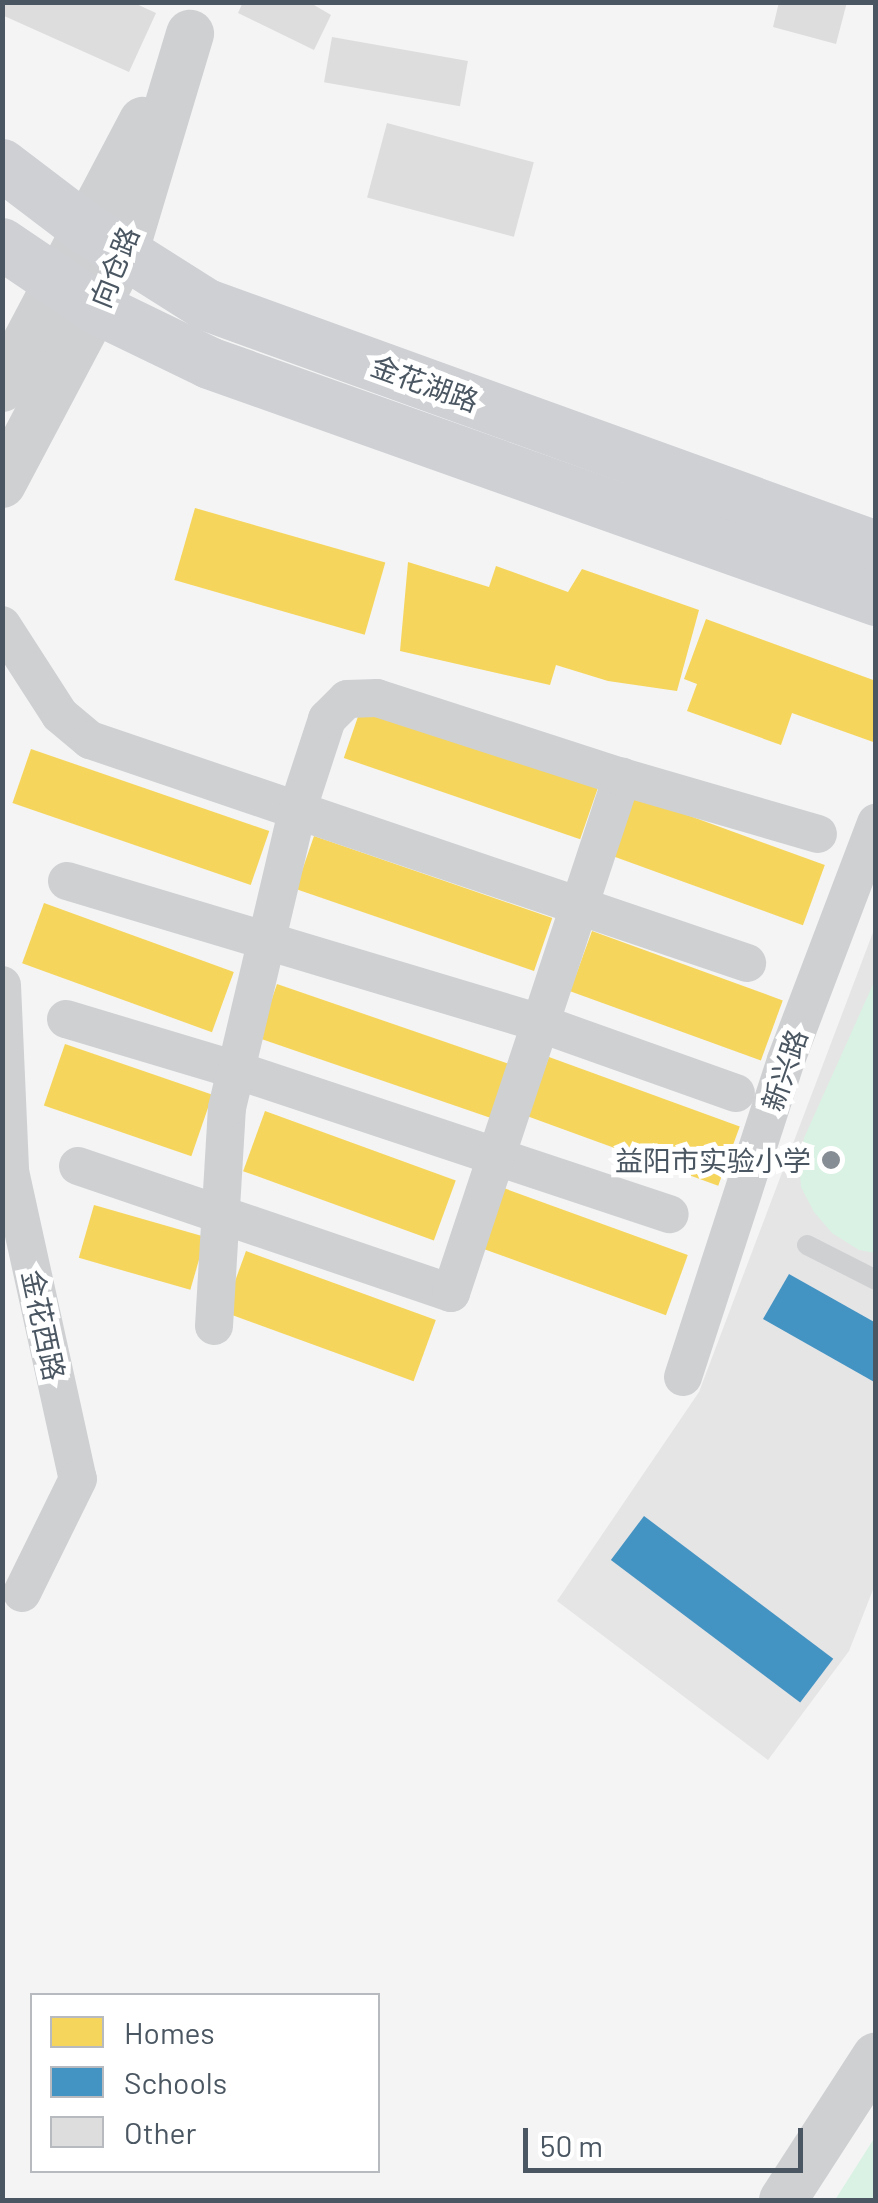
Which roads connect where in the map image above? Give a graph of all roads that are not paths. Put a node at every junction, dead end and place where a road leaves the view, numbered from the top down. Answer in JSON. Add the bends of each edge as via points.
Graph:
{"nodes":[{"id":1,"x":196,"y":18,"type":"edge"},
{"id":2,"x":2,"y":165,"type":"edge"},
{"id":3,"x":105,"y":241,"type":"junction"},
{"id":4,"x":2,"y":244,"type":"edge"},
{"id":5,"x":78,"y":296,"type":"junction"},
{"id":6,"x":2,"y":388,"type":"edge"},
{"id":7,"x":2,"y":484,"type":"edge"},
{"id":8,"x":876,"y":547,"type":"edge"},
{"id":9,"x":876,"y":600,"type":"edge"},
{"id":10,"x":2,"y":625,"type":"edge"},
{"id":11,"x":622,"y":778,"type":"junction"},
{"id":12,"x":297,"y":810,"type":"junction"},
{"id":13,"x":876,"y":823,"type":"edge"},
{"id":14,"x":818,"y":834,"type":"dead end"},
{"id":15,"x":67,"y":881,"type":"dead end"},
{"id":16,"x":580,"y":906,"type":"junction"},
{"id":17,"x":267,"y":938,"type":"junction"},
{"id":18,"x":747,"y":964,"type":"dead end"},
{"id":19,"x":2,"y":985,"type":"edge"},
{"id":20,"x":66,"y":1019,"type":"dead end"},
{"id":21,"x":539,"y":1023,"type":"junction"},
{"id":22,"x":236,"y":1070,"type":"junction"},
{"id":23,"x":736,"y":1093,"type":"dead end"},
{"id":24,"x":494,"y":1155,"type":"junction"},
{"id":25,"x":78,"y":1166,"type":"dead end"},
{"id":26,"x":221,"y":1213,"type":"junction"},
{"id":27,"x":670,"y":1214,"type":"dead end"},
{"id":28,"x":808,"y":1245,"type":"dead end"},
{"id":29,"x":876,"y":1280,"type":"edge"},
{"id":30,"x":214,"y":1326,"type":"dead end"},
{"id":31,"x":683,"y":1377,"type":"dead end"},
{"id":32,"x":22,"y":1593,"type":"dead end"},
{"id":33,"x":876,"y":2056,"type":"edge"},
{"id":34,"x":783,"y":2200,"type":"edge"}],
"edges":[{"from":1,"to":3,"type":"street","name":"向仓路"},
{"from":2,"to":3,"type":"main road","name":"金花湖路"},
{"from":3,"to":5,"type":"street","name":"向仓路"},
{"from":3,"to":8,"type":"main road","name":"金花湖路","via":[[207,305]]},
{"from":4,"to":5,"type":"main road"},
{"from":5,"to":6,"type":"street","name":"向仓路"},
{"from":5,"to":7,"type":"street","name":"向仓路"},
{"from":5,"to":9,"type":"main road","via":[[210,363]]},
{"from":10,"to":12,"type":"street","via":[[60,715],[90,740]]},
{"from":11,"to":12,"type":"street","via":[[377,698],[347,698],[327,719]]},
{"from":11,"to":14,"type":"street"},
{"from":11,"to":16,"type":"street"},
{"from":12,"to":16,"type":"street"},
{"from":12,"to":17,"type":"street"},
{"from":13,"to":31,"type":"street","name":"新兴路","via":[[786,1060]]},
{"from":15,"to":17,"type":"street"},
{"from":16,"to":18,"type":"street"},
{"from":16,"to":21,"type":"street"},
{"from":17,"to":21,"type":"street"},
{"from":17,"to":22,"type":"street"},
{"from":19,"to":32,"type":"street","name":"金花西路","via":[[10,1171],[78,1480]]},
{"from":20,"to":22,"type":"street"},
{"from":21,"to":23,"type":"street"},
{"from":21,"to":24,"type":"street"},
{"from":22,"to":24,"type":"street"},
{"from":22,"to":26,"type":"street"},
{"from":24,"to":26,"type":"street","via":[[450,1293]]},
{"from":24,"to":27,"type":"street"},
{"from":25,"to":26,"type":"street"},
{"from":26,"to":30,"type":"street"},
{"from":28,"to":29,"type":"lane"},
{"from":33,"to":34,"type":"street"}]}
